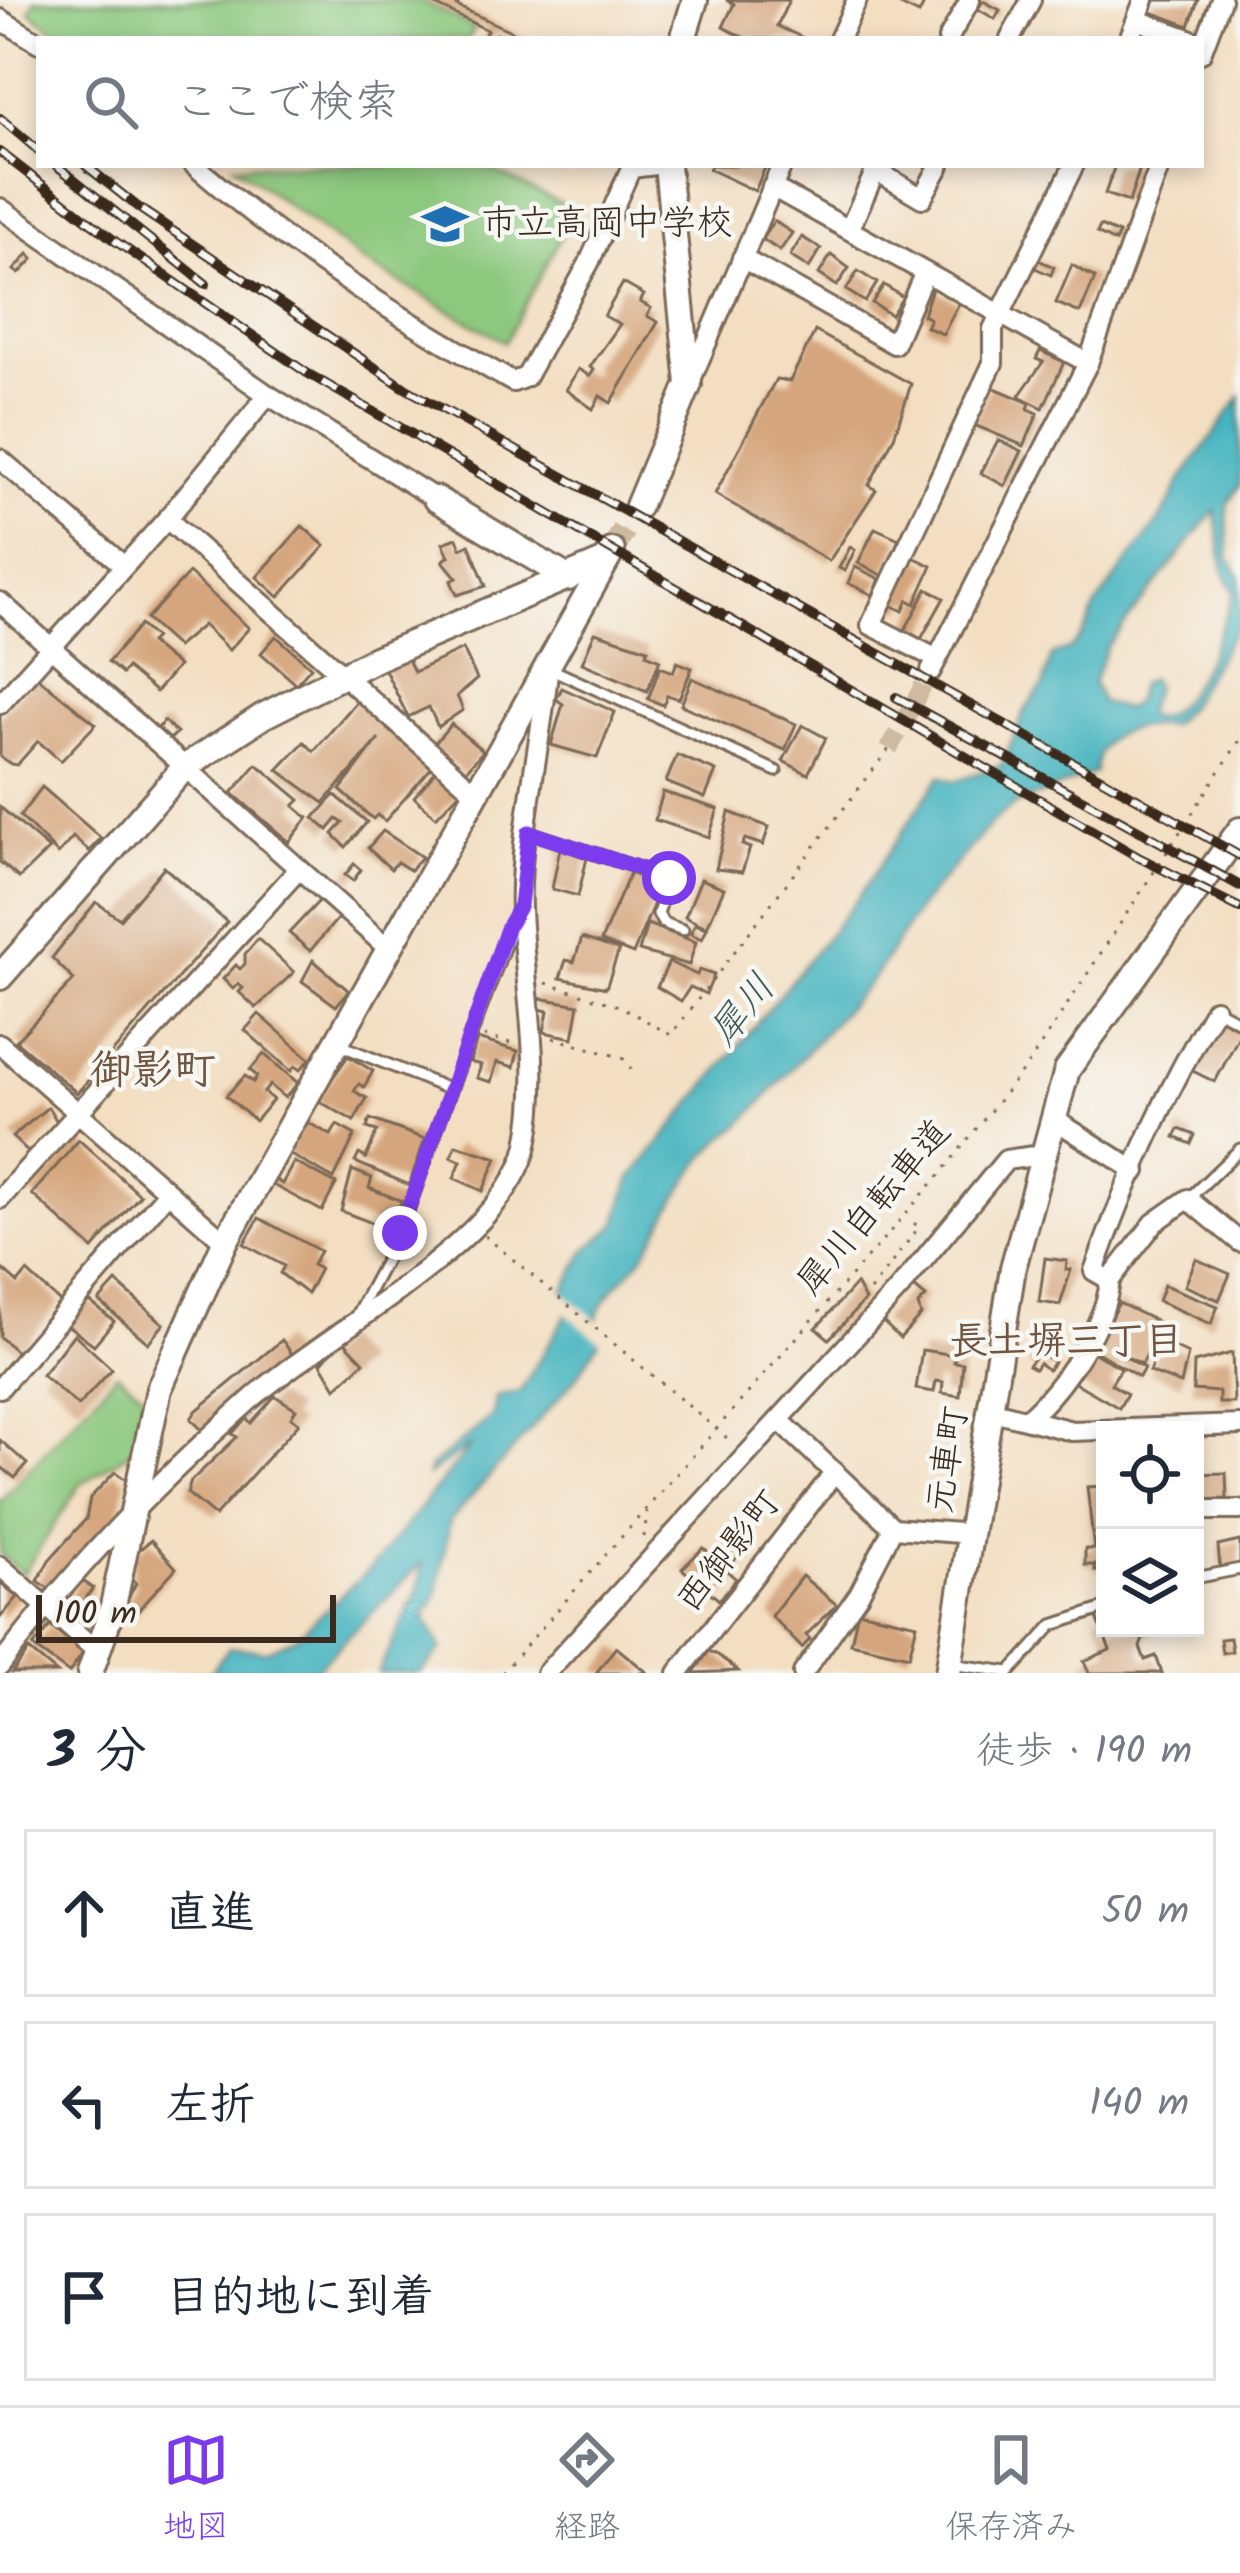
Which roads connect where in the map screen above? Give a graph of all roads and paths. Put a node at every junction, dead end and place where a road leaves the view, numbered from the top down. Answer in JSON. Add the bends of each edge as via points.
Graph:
{"nodes":[{"id":1,"x":695,"y":0,"type":"edge"},
{"id":2,"x":857,"y":0,"type":"edge"},
{"id":3,"x":970,"y":0,"type":"edge"},
{"id":4,"x":1031,"y":0,"type":"edge"},
{"id":5,"x":1144,"y":0,"type":"edge"},
{"id":6,"x":1221,"y":0,"type":"edge"},
{"id":7,"x":0,"y":19,"type":"edge"},
{"id":8,"x":1133,"y":29,"type":"edge"},
{"id":9,"x":684,"y":36,"type":"edge"},
{"id":10,"x":840,"y":36,"type":"edge"},
{"id":11,"x":950,"y":36,"type":"edge"},
{"id":12,"x":1012,"y":36,"type":"edge"},
{"id":13,"x":1203,"y":36,"type":"edge"},
{"id":14,"x":36,"y":41,"type":"edge"},
{"id":15,"x":197,"y":168,"type":"edge"},
{"id":16,"x":631,"y":168,"type":"edge"},
{"id":17,"x":668,"y":168,"type":"edge"},
{"id":18,"x":781,"y":168,"type":"edge"},
{"id":19,"x":877,"y":168,"type":"edge"},
{"id":20,"x":938,"y":168,"type":"edge"},
{"id":21,"x":1073,"y":168,"type":"edge"},
{"id":22,"x":1159,"y":168,"type":"edge"},
{"id":23,"x":772,"y":187,"type":"junction"},
{"id":24,"x":0,"y":208,"type":"edge"},
{"id":25,"x":850,"y":228,"type":"junction"},
{"id":26,"x":742,"y":258,"type":"junction"},
{"id":27,"x":924,"y":274,"type":"junction"},
{"id":28,"x":1004,"y":315,"type":"junction"},
{"id":29,"x":1088,"y":363,"type":"junction"},
{"id":30,"x":689,"y":384,"type":"junction"},
{"id":31,"x":268,"y":395,"type":"junction"},
{"id":32,"x":0,"y":459,"type":"edge"},
{"id":33,"x":436,"y":499,"type":"joint"},
{"id":34,"x":638,"y":506,"type":"tunnel mouth"},
{"id":35,"x":166,"y":519,"type":"junction"},
{"id":36,"x":124,"y":566,"type":"junction"},
{"id":37,"x":568,"y":578,"type":"junction"},
{"id":38,"x":0,"y":602,"type":"edge"},
{"id":39,"x":50,"y":647,"type":"junction"},
{"id":40,"x":549,"y":668,"type":"junction"},
{"id":41,"x":345,"y":676,"type":"junction"},
{"id":42,"x":0,"y":704,"type":"edge"},
{"id":43,"x":1240,"y":740,"type":"edge"},
{"id":44,"x":889,"y":749,"type":"tunnel mouth"},
{"id":45,"x":185,"y":767,"type":"junction"},
{"id":46,"x":776,"y":771,"type":"dead end"},
{"id":47,"x":477,"y":794,"type":"junction"},
{"id":48,"x":1240,"y":830,"type":"edge"},
{"id":49,"x":529,"y":832,"type":"junction"},
{"id":50,"x":299,"y":869,"type":"junction"},
{"id":51,"x":520,"y":905,"type":"junction"},
{"id":52,"x":683,"y":930,"type":"dead end"},
{"id":53,"x":388,"y":949,"type":"junction"},
{"id":54,"x":0,"y":977,"type":"edge"},
{"id":55,"x":529,"y":979,"type":"junction"},
{"id":56,"x":1215,"y":1009,"type":"joint"},
{"id":57,"x":1240,"y":1022,"type":"edge"},
{"id":58,"x":471,"y":1033,"type":"junction"},
{"id":59,"x":530,"y":1042,"type":"junction"},
{"id":60,"x":335,"y":1043,"type":"junction"},
{"id":61,"x":0,"y":1045,"type":"edge"},
{"id":62,"x":632,"y":1070,"type":"dead end"},
{"id":63,"x":451,"y":1090,"type":"junction"},
{"id":64,"x":76,"y":1112,"type":"junction"},
{"id":65,"x":1052,"y":1118,"type":"junction"},
{"id":66,"x":1240,"y":1150,"type":"edge"},
{"id":67,"x":1041,"y":1155,"type":"junction"},
{"id":68,"x":1136,"y":1171,"type":"junction"},
{"id":69,"x":168,"y":1192,"type":"junction"},
{"id":70,"x":0,"y":1199,"type":"edge"},
{"id":71,"x":1188,"y":1199,"type":"junction"},
{"id":72,"x":905,"y":1216,"type":"junction"},
{"id":73,"x":485,"y":1236,"type":"dead end"},
{"id":74,"x":225,"y":1242,"type":"junction"},
{"id":75,"x":1240,"y":1242,"type":"edge"},
{"id":76,"x":1110,"y":1280,"type":"junction"},
{"id":77,"x":885,"y":1304,"type":"junction"},
{"id":78,"x":353,"y":1322,"type":"junction"},
{"id":79,"x":0,"y":1388,"type":"edge"},
{"id":80,"x":993,"y":1411,"type":"junction"},
{"id":81,"x":1027,"y":1419,"type":"junction"},
{"id":82,"x":779,"y":1420,"type":"junction"},
{"id":83,"x":1240,"y":1425,"type":"edge"},
{"id":84,"x":1204,"y":1427,"type":"edge"},
{"id":85,"x":1096,"y":1431,"type":"edge"},
{"id":86,"x":733,"y":1443,"type":"dead end"},
{"id":87,"x":835,"y":1472,"type":"junction"},
{"id":88,"x":1204,"y":1510,"type":"edge"},
{"id":89,"x":1240,"y":1510,"type":"edge"},
{"id":90,"x":130,"y":1513,"type":"junction"},
{"id":91,"x":893,"y":1528,"type":"junction"},
{"id":92,"x":974,"y":1534,"type":"junction"},
{"id":93,"x":0,"y":1566,"type":"edge"},
{"id":94,"x":1240,"y":1569,"type":"edge"},
{"id":95,"x":1204,"y":1577,"type":"edge"},
{"id":96,"x":45,"y":1605,"type":"junction"},
{"id":97,"x":1096,"y":1611,"type":"edge"},
{"id":98,"x":94,"y":1663,"type":"edge"},
{"id":99,"x":0,"y":1666,"type":"edge"},
{"id":100,"x":949,"y":1669,"type":"edge"},
{"id":101,"x":556,"y":1670,"type":"edge"},
{"id":102,"x":502,"y":1673,"type":"edge"},
{"id":103,"x":678,"y":1673,"type":"edge"},
{"id":104,"x":803,"y":1673,"type":"edge"}],
"edges":[{"from":1,"to":9,"type":"street"},
{"from":2,"to":10,"type":"street"},
{"from":3,"to":11,"type":"street"},
{"from":4,"to":12,"type":"street"},
{"from":5,"to":8,"type":"street"},
{"from":6,"to":13,"type":"street"},
{"from":7,"to":14,"type":"street"},
{"from":15,"to":16,"type":"street","via":[[380,306],[513,382],[526,377],[579,281]]},
{"from":17,"to":30,"type":"street"},
{"from":18,"to":23,"type":"street"},
{"from":19,"to":20,"type":"street","via":[[922,198]]},
{"from":19,"to":25,"type":"street"},
{"from":21,"to":28,"type":"street"},
{"from":22,"to":29,"type":"street"},
{"from":23,"to":25,"type":"street"},
{"from":23,"to":26,"type":"street"},
{"from":24,"to":31,"type":"street"},
{"from":25,"to":27,"type":"street"},
{"from":26,"to":27,"type":"street","via":[[894,344]]},
{"from":26,"to":30,"type":"street"},
{"from":27,"to":28,"type":"street"},
{"from":28,"to":29,"type":"street"},
{"from":28,"to":29,"type":"street","via":[[993,329],[993,363],[871,626],[934,665]]},
{"from":30,"to":34,"type":"street"},
{"from":31,"to":33,"type":"street"},
{"from":31,"to":35,"type":"street"},
{"from":32,"to":36,"type":"street"},
{"from":33,"to":37,"type":"street"},
{"from":35,"to":36,"type":"street"},
{"from":35,"to":41,"type":"street"},
{"from":36,"to":39,"type":"street"},
{"from":37,"to":40,"type":"street","via":[[608,556]]},
{"from":37,"to":41,"type":"street"},
{"from":38,"to":39,"type":"street"},
{"from":39,"to":42,"type":"street"},
{"from":39,"to":45,"type":"street"},
{"from":40,"to":46,"type":"lane"},
{"from":40,"to":47,"type":"street"},
{"from":40,"to":49,"type":"street"},
{"from":41,"to":45,"type":"street"},
{"from":41,"to":47,"type":"street"},
{"from":43,"to":72,"type":"path","name":"犀川自転車道","via":[[1031,1060]]},
{"from":44,"to":55,"type":"path","via":[[671,1036],[580,991]]},
{"from":45,"to":50,"type":"street"},
{"from":45,"to":54,"type":"street"},
{"from":47,"to":53,"type":"street"},
{"from":48,"to":65,"type":"street","name":"元車町","via":[[1066,1070]]},
{"from":49,"to":51,"type":"street"},
{"from":49,"to":52,"type":"lane","via":[[669,878],[658,914]]},
{"from":50,"to":53,"type":"street"},
{"from":50,"to":64,"type":"street"},
{"from":51,"to":55,"type":"street"},
{"from":51,"to":58,"type":"lane"},
{"from":53,"to":60,"type":"street"},
{"from":55,"to":59,"type":"street"},
{"from":56,"to":57,"type":"lane"},
{"from":56,"to":68,"type":"street"},
{"from":58,"to":59,"type":"path"},
{"from":58,"to":63,"type":"lane"},
{"from":59,"to":62,"type":"path","via":[[623,1058]]},
{"from":59,"to":78,"type":"street","via":[[526,1147],[509,1186],[476,1228]]},
{"from":60,"to":63,"type":"lane"},
{"from":60,"to":74,"type":"street"},
{"from":61,"to":64,"type":"street"},
{"from":63,"to":78,"type":"lane","via":[[400,1233]]},
{"from":64,"to":69,"type":"street"},
{"from":64,"to":70,"type":"street"},
{"from":65,"to":67,"type":"street","name":"元車町"},
{"from":65,"to":68,"type":"street"},
{"from":66,"to":71,"type":"lane"},
{"from":67,"to":77,"type":"street","via":[[1006,1160]]},
{"from":67,"to":80,"type":"street","name":"元車町","via":[[1013,1268]]},
{"from":68,"to":76,"type":"street","via":[[1094,1270]]},
{"from":69,"to":74,"type":"street"},
{"from":69,"to":79,"type":"street"},
{"from":71,"to":75,"type":"street"},
{"from":71,"to":76,"type":"street","via":[[1154,1223]]},
{"from":72,"to":77,"type":"path","via":[[919,1227],[867,1288]]},
{"from":72,"to":102,"type":"path","name":"犀川自転車道"},
{"from":73,"to":86,"type":"path","bridge":true},
{"from":74,"to":90,"type":"street","via":[[159,1389]]},
{"from":76,"to":81,"type":"street","via":[[1108,1304]]},
{"from":77,"to":82,"type":"street"},
{"from":78,"to":90,"type":"street","via":[[253,1397]]},
{"from":80,"to":81,"type":"street"},
{"from":80,"to":92,"type":"street","name":"元車町"},
{"from":81,"to":85,"type":"street"},
{"from":82,"to":87,"type":"street"},
{"from":82,"to":101,"type":"street"},
{"from":83,"to":84,"type":"street"},
{"from":87,"to":91,"type":"street"},
{"from":87,"to":103,"type":"street","name":"西御影町"},
{"from":88,"to":89,"type":"street"},
{"from":90,"to":96,"type":"street"},
{"from":90,"to":98,"type":"street"},
{"from":91,"to":92,"type":"street"},
{"from":91,"to":104,"type":"street","via":[[860,1594]]},
{"from":92,"to":100,"type":"street","name":"元車町"},
{"from":93,"to":96,"type":"street"},
{"from":94,"to":95,"type":"lane"},
{"from":96,"to":98,"type":"street"},
{"from":96,"to":99,"type":"street"},
{"from":97,"to":100,"type":"lane","via":[[1053,1625],[1010,1672]]}]}
